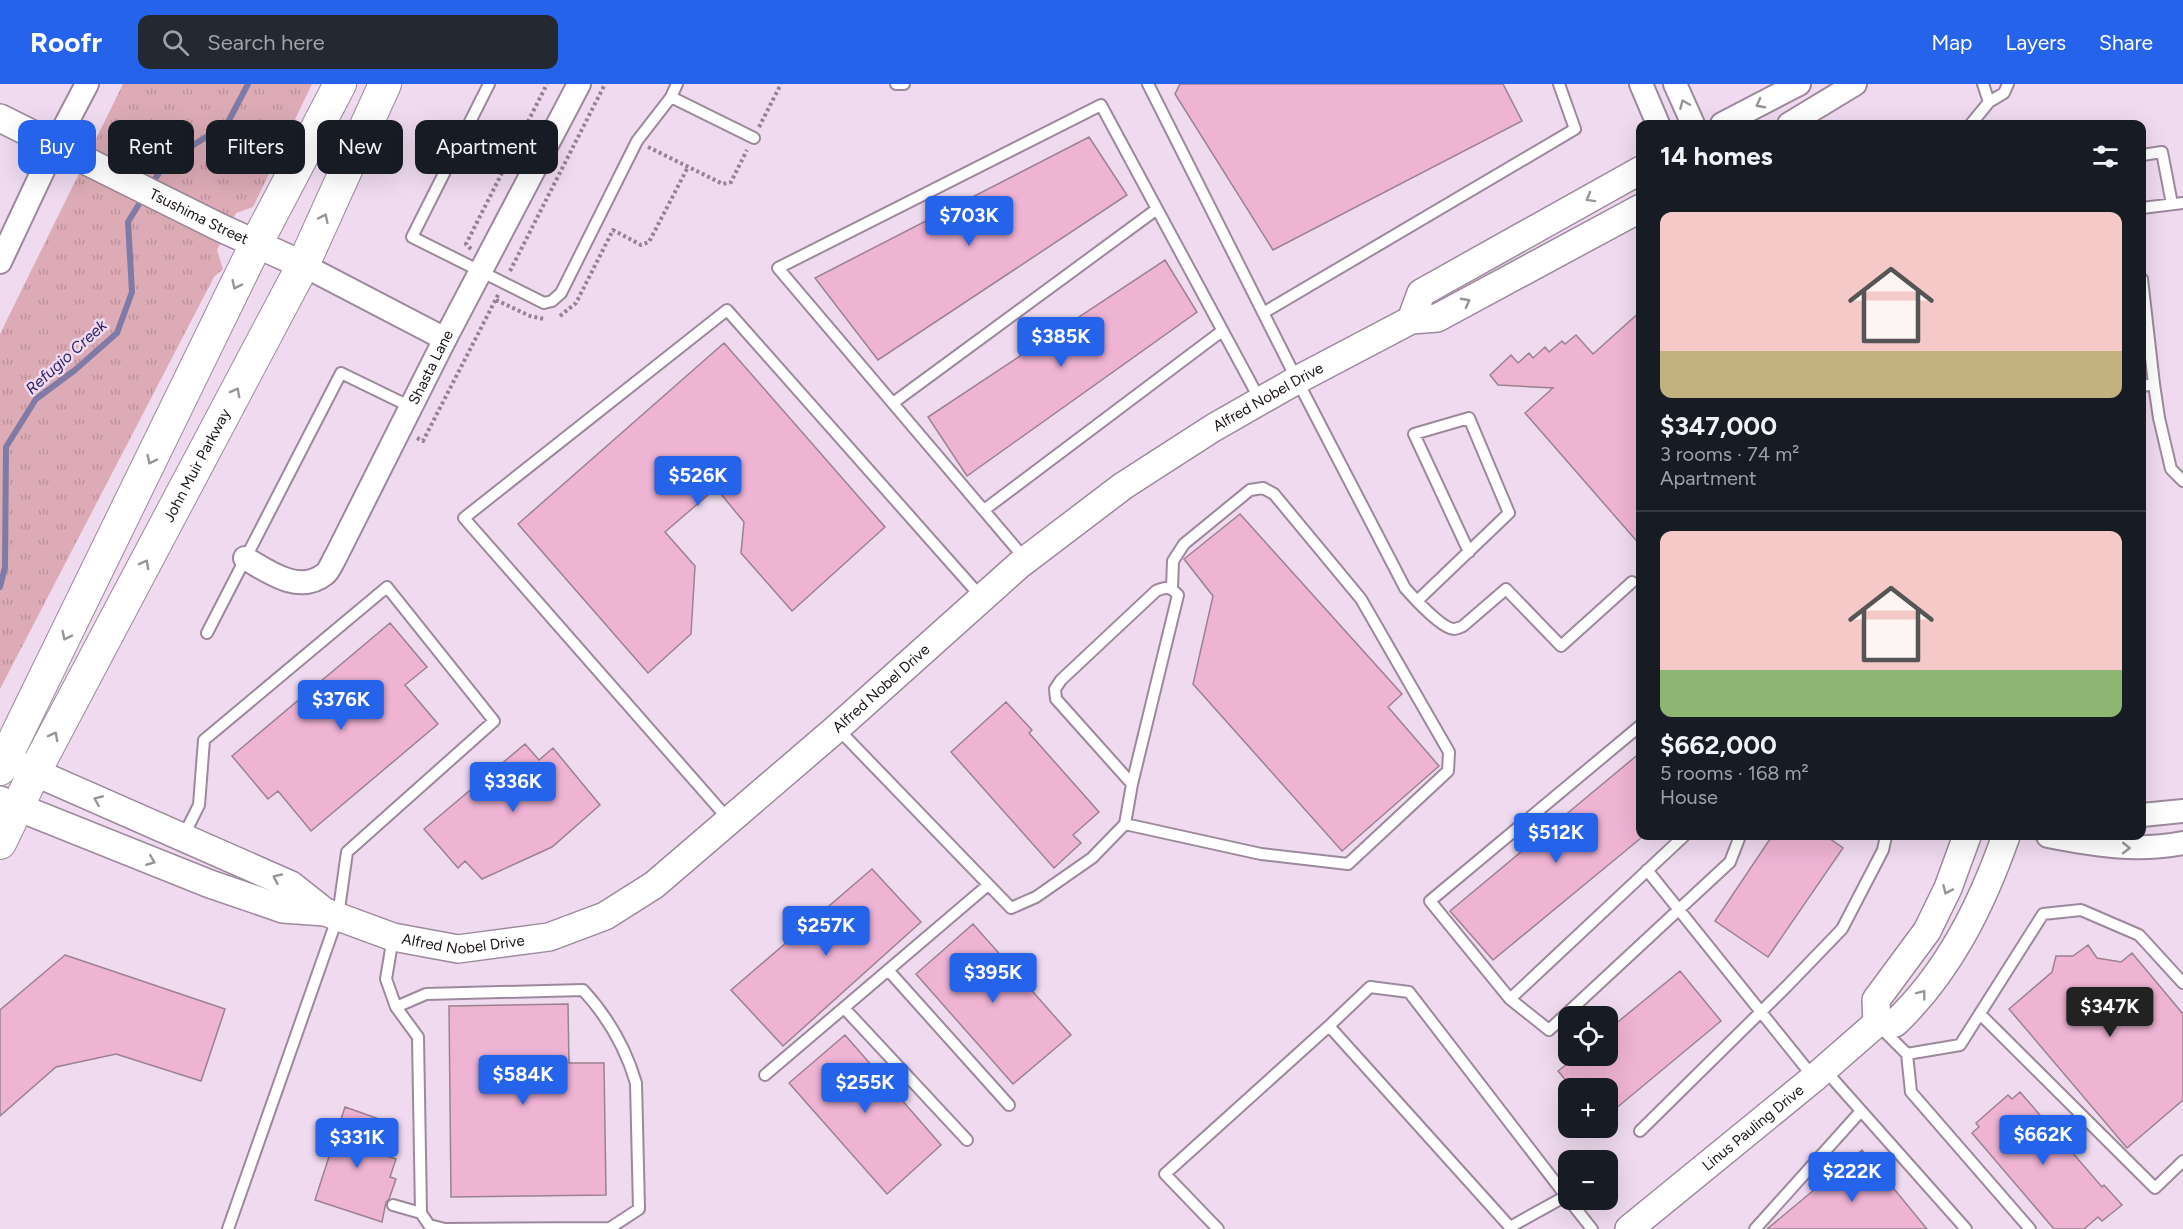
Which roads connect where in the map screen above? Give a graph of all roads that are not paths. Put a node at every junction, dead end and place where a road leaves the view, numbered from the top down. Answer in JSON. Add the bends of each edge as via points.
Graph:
{"nodes":[{"id":1,"x":87,"y":84,"type":"edge"},
{"id":2,"x":340,"y":84,"type":"edge"},
{"id":3,"x":385,"y":84,"type":"edge"},
{"id":4,"x":489,"y":84,"type":"edge"},
{"id":5,"x":579,"y":84,"type":"edge"},
{"id":6,"x":678,"y":84,"type":"edge"},
{"id":7,"x":896,"y":84,"type":"edge"},
{"id":8,"x":904,"y":84,"type":"edge"},
{"id":9,"x":1148,"y":84,"type":"edge"},
{"id":10,"x":1559,"y":84,"type":"edge"},
{"id":11,"x":1641,"y":84,"type":"edge"},
{"id":12,"x":1675,"y":84,"type":"edge"},
{"id":13,"x":1799,"y":84,"type":"edge"},
{"id":14,"x":1854,"y":84,"type":"edge"},
{"id":15,"x":1983,"y":84,"type":"edge"},
{"id":16,"x":2008,"y":84,"type":"edge"},
{"id":17,"x":671,"y":97,"type":"junction"},
{"id":18,"x":1989,"y":102,"type":"junction"},
{"id":19,"x":0,"y":118,"type":"edge"},
{"id":20,"x":68,"y":120,"type":"edge"},
{"id":21,"x":1656,"y":120,"type":"edge"},
{"id":22,"x":1691,"y":120,"type":"edge"},
{"id":23,"x":1730,"y":120,"type":"edge"},
{"id":24,"x":1796,"y":120,"type":"edge"},
{"id":25,"x":1974,"y":120,"type":"edge"},
{"id":26,"x":18,"y":127,"type":"edge"},
{"id":27,"x":753,"y":138,"type":"road end"},
{"id":28,"x":2146,"y":154,"type":"edge"},
{"id":29,"x":96,"y":165,"type":"edge"},
{"id":30,"x":1636,"y":173,"type":"edge"},
{"id":31,"x":41,"y":174,"type":"edge"},
{"id":32,"x":2177,"y":203,"type":"edge"},
{"id":33,"x":2146,"y":207,"type":"edge"},
{"id":34,"x":1157,"y":209,"type":"junction"},
{"id":35,"x":1636,"y":211,"type":"edge"},
{"id":36,"x":256,"y":244,"type":"junction"},
{"id":37,"x":0,"y":262,"type":"edge"},
{"id":38,"x":303,"y":265,"type":"junction"},
{"id":39,"x":473,"y":267,"type":"junction"},
{"id":40,"x":1263,"y":313,"type":"junction"},
{"id":41,"x":2146,"y":314,"type":"edge"},
{"id":42,"x":1411,"y":320,"type":"junction"},
{"id":43,"x":1222,"y":331,"type":"junction"},
{"id":44,"x":445,"y":339,"type":"junction"},
{"id":45,"x":1297,"y":380,"type":"junction"},
{"id":46,"x":2154,"y":384,"type":"junction"},
{"id":47,"x":2146,"y":385,"type":"edge"},
{"id":48,"x":1260,"y":401,"type":"junction"},
{"id":49,"x":893,"y":403,"type":"junction"},
{"id":50,"x":411,"y":407,"type":"junction"},
{"id":51,"x":2183,"y":481,"type":"edge"},
{"id":52,"x":984,"y":510,"type":"junction"},
{"id":53,"x":1469,"y":552,"type":"junction"},
{"id":54,"x":244,"y":558,"type":"junction"},
{"id":55,"x":1027,"y":560,"type":"junction"},
{"id":56,"x":1632,"y":582,"type":"dead end"},
{"id":57,"x":1172,"y":588,"type":"junction"},
{"id":58,"x":982,"y":598,"type":"junction"},
{"id":59,"x":1417,"y":601,"type":"junction"},
{"id":60,"x":207,"y":633,"type":"dead end"},
{"id":61,"x":837,"y":728,"type":"junction"},
{"id":62,"x":1636,"y":729,"type":"edge"},
{"id":63,"x":3,"y":764,"type":"edge"},
{"id":64,"x":34,"y":773,"type":"junction"},
{"id":65,"x":1131,"y":784,"type":"junction"},
{"id":66,"x":9,"y":804,"type":"edge"},
{"id":67,"x":2183,"y":811,"type":"edge"},
{"id":68,"x":2146,"y":815,"type":"edge"},
{"id":69,"x":729,"y":820,"type":"junction"},
{"id":70,"x":1125,"y":825,"type":"junction"},
{"id":71,"x":183,"y":837,"type":"junction"},
{"id":72,"x":1680,"y":840,"type":"edge"},
{"id":73,"x":1738,"y":840,"type":"edge"},
{"id":74,"x":1885,"y":840,"type":"edge"},
{"id":75,"x":1966,"y":840,"type":"edge"},
{"id":76,"x":2004,"y":840,"type":"edge"},
{"id":77,"x":2068,"y":840,"type":"edge"},
{"id":78,"x":0,"y":843,"type":"edge"},
{"id":79,"x":2183,"y":843,"type":"edge"},
{"id":80,"x":1647,"y":870,"type":"junction"},
{"id":81,"x":988,"y":885,"type":"junction"},
{"id":82,"x":1678,"y":910,"type":"junction"},
{"id":83,"x":331,"y":914,"type":"junction"},
{"id":84,"x":393,"y":937,"type":"junction"},
{"id":85,"x":888,"y":970,"type":"junction"},
{"id":86,"x":2183,"y":983,"type":"edge"},
{"id":87,"x":1510,"y":999,"type":"junction"},
{"id":88,"x":396,"y":1007,"type":"junction"},
{"id":89,"x":844,"y":1008,"type":"junction"},
{"id":90,"x":1761,"y":1012,"type":"junction"},
{"id":91,"x":1980,"y":1014,"type":"junction"},
{"id":92,"x":1876,"y":1023,"type":"junction"},
{"id":93,"x":1329,"y":1026,"type":"junction"},
{"id":94,"x":1907,"y":1054,"type":"junction"},
{"id":95,"x":1819,"y":1073,"type":"junction"},
{"id":96,"x":765,"y":1075,"type":"dead end"},
{"id":97,"x":1009,"y":1105,"type":"dead end"},
{"id":98,"x":1861,"y":1111,"type":"junction"},
{"id":99,"x":1640,"y":1131,"type":"dead end"},
{"id":100,"x":967,"y":1140,"type":"dead end"},
{"id":101,"x":2183,"y":1161,"type":"edge"},
{"id":102,"x":1558,"y":1185,"type":"edge"},
{"id":103,"x":1558,"y":1203,"type":"edge"},
{"id":104,"x":393,"y":1205,"type":"dead end"},
{"id":105,"x":1577,"y":1210,"type":"edge"},
{"id":106,"x":421,"y":1213,"type":"junction"},
{"id":107,"x":1509,"y":1228,"type":"edge"},
{"id":108,"x":228,"y":1229,"type":"edge"},
{"id":109,"x":1218,"y":1229,"type":"edge"},
{"id":110,"x":1592,"y":1229,"type":"edge"},
{"id":111,"x":1629,"y":1229,"type":"edge"},
{"id":112,"x":1755,"y":1229,"type":"edge"},
{"id":113,"x":1966,"y":1229,"type":"edge"},
{"id":114,"x":2030,"y":1229,"type":"edge"}],
"edges":[{"from":1,"to":20,"type":"street"},
{"from":2,"to":36,"type":"main road"},
{"from":38,"to":3,"type":"main road","name":"John Muir Parkway","one_way":true},
{"from":4,"to":39,"type":"lane","via":[[412,237]]},
{"from":5,"to":39,"type":"street","name":"Shasta Lane"},
{"from":6,"to":17,"type":"lane"},
{"from":7,"to":8,"type":"lane"},
{"from":9,"to":40,"type":"lane"},
{"from":10,"to":40,"type":"lane","via":[[1575,129]]},
{"from":11,"to":21,"type":"street"},
{"from":22,"to":12,"type":"street","one_way":true},
{"from":13,"to":23,"type":"street","one_way":true},
{"from":14,"to":24,"type":"street"},
{"from":15,"to":18,"type":"lane"},
{"from":16,"to":18,"type":"lane","via":[[2004,93]]},
{"from":17,"to":27,"type":"lane"},
{"from":17,"to":39,"type":"lane","via":[[637,141],[561,292],[552,301],[544,303]]},
{"from":18,"to":25,"type":"lane"},
{"from":19,"to":26,"type":"street","name":"Tsushima Street"},
{"from":28,"to":32,"type":"lane","via":[[2162,152]]},
{"from":29,"to":36,"type":"street","name":"Tsushima Street"},
{"from":30,"to":42,"type":"street","one_way":true,"via":[[1421,293]]},
{"from":31,"to":37,"type":"street"},
{"from":32,"to":33,"type":"lane"},
{"from":34,"to":43,"type":"lane"},
{"from":34,"to":49,"type":"lane"},
{"from":34,"to":49,"type":"lane","via":[[1101,105],[778,268]]},
{"from":42,"to":35,"type":"street","name":"Alfred Nobel Drive","one_way":true,"via":[[1437,318]]},
{"from":36,"to":38,"type":"street","name":"Tsushima Street"},
{"from":36,"to":63,"type":"main road","one_way":true},
{"from":38,"to":44,"type":"street"},
{"from":64,"to":38,"type":"main road","name":"John Muir Parkway","one_way":true},
{"from":39,"to":44,"type":"street","name":"Shasta Lane"},
{"from":40,"to":45,"type":"lane"},
{"from":41,"to":46,"type":"lane"},
{"from":42,"to":45,"type":"street","name":"Alfred Nobel Drive"},
{"from":43,"to":48,"type":"lane"},
{"from":43,"to":52,"type":"lane"},
{"from":44,"to":50,"type":"street","name":"Shasta Lane"},
{"from":45,"to":48,"type":"street","name":"Alfred Nobel Drive"},
{"from":45,"to":59,"type":"lane","via":[[1405,588]]},
{"from":46,"to":47,"type":"lane"},
{"from":46,"to":51,"type":"lane","via":[[2171,469]]},
{"from":48,"to":55,"type":"street","name":"Alfred Nobel Drive","via":[[1123,486]]},
{"from":49,"to":52,"type":"lane"},
{"from":50,"to":54,"type":"street","name":"Shasta Lane","via":[[325,574],[294,582]]},
{"from":50,"to":54,"type":"lane","via":[[341,373]]},
{"from":52,"to":55,"type":"lane"},
{"from":53,"to":53,"type":"lane","via":[[1414,434],[1469,418],[1509,513]]},
{"from":53,"to":59,"type":"lane"},
{"from":54,"to":60,"type":"lane"},
{"from":55,"to":58,"type":"street","name":"Alfred Nobel Drive"},
{"from":56,"to":59,"type":"lane","via":[[1561,646],[1506,589],[1463,626],[1454,629]]},
{"from":57,"to":65,"type":"lane","via":[[1178,594]]},
{"from":57,"to":65,"type":"lane","via":[[1156,591],[1055,689],[1056,699]]},
{"from":57,"to":70,"type":"lane","via":[[1173,561],[1184,544],[1250,490],[1263,488],[1274,494],[1361,599],[1449,752],[1448,771],[1348,864],[1261,854]]},
{"from":58,"to":61,"type":"street","name":"Alfred Nobel Drive"},
{"from":58,"to":69,"type":"lane","via":[[727,310],[464,518]]},
{"from":61,"to":69,"type":"street","name":"Alfred Nobel Drive"},
{"from":61,"to":81,"type":"lane"},
{"from":62,"to":87,"type":"lane","via":[[1430,901]]},
{"from":63,"to":64,"type":"street","name":"Alfred Nobel Drive"},
{"from":64,"to":66,"type":"main road","name":"John Muir Parkway"},
{"from":71,"to":64,"type":"street","name":"Alfred Nobel Drive","one_way":true},
{"from":65,"to":70,"type":"lane"},
{"from":66,"to":78,"type":"main road","name":"John Muir Parkway"},
{"from":66,"to":83,"type":"street","name":"Alfred Nobel Drive","one_way":true,"via":[[256,902]]},
{"from":67,"to":68,"type":"street"},
{"from":69,"to":84,"type":"street","name":"Alfred Nobel Drive","via":[[654,885],[605,915],[549,937],[458,949]]},
{"from":70,"to":81,"type":"lane","via":[[1092,858],[1036,897],[1011,908]]},
{"from":83,"to":71,"type":"street","name":"Alfred Nobel Drive","one_way":true,"via":[[291,885]]},
{"from":71,"to":83,"type":"lane","via":[[199,804],[204,740],[387,587],[494,722],[347,852]]},
{"from":72,"to":80,"type":"lane"},
{"from":73,"to":82,"type":"lane","via":[[1730,861]]},
{"from":74,"to":90,"type":"lane","via":[[1842,929]]},
{"from":75,"to":92,"type":"street","one_way":true,"via":[[1927,931],[1876,1000]]},
{"from":92,"to":76,"type":"street","name":"Linus Pauling Drive","one_way":true,"via":[[1896,1023],[1942,968],[1981,899]]},
{"from":77,"to":79,"type":"street","one_way":true,"via":[[2121,848]]},
{"from":80,"to":82,"type":"lane"},
{"from":80,"to":87,"type":"lane"},
{"from":81,"to":85,"type":"lane"},
{"from":82,"to":87,"type":"lane","via":[[1550,1030]]},
{"from":82,"to":90,"type":"lane"},
{"from":83,"to":84,"type":"street","name":"Alfred Nobel Drive"},
{"from":83,"to":108,"type":"lane"},
{"from":84,"to":88,"type":"lane","via":[[386,979]]},
{"from":85,"to":89,"type":"lane"},
{"from":85,"to":97,"type":"lane"},
{"from":86,"to":91,"type":"lane","via":[[2139,935],[2081,910],[2043,914]]},
{"from":88,"to":106,"type":"lane","via":[[418,1037]]},
{"from":88,"to":106,"type":"lane","via":[[426,994],[583,990],[599,1008],[631,1064],[636,1083],[639,1209],[610,1228],[445,1229],[429,1226]]},
{"from":89,"to":96,"type":"lane"},
{"from":89,"to":100,"type":"lane"},
{"from":90,"to":95,"type":"lane"},
{"from":90,"to":99,"type":"lane"},
{"from":91,"to":94,"type":"lane","via":[[1960,1045]]},
{"from":91,"to":101,"type":"lane","via":[[2155,1188]]},
{"from":92,"to":94,"type":"lane"},
{"from":92,"to":95,"type":"street","name":"Linus Pauling Drive"},
{"from":93,"to":102,"type":"lane","via":[[1370,987],[1409,992]]},
{"from":93,"to":107,"type":"lane"},
{"from":93,"to":109,"type":"lane","via":[[1165,1174]]},
{"from":94,"to":114,"type":"lane","via":[[1911,1092]]},
{"from":95,"to":98,"type":"lane"},
{"from":95,"to":111,"type":"street","name":"Linus Pauling Drive"},
{"from":98,"to":112,"type":"lane"},
{"from":98,"to":113,"type":"lane"},
{"from":103,"to":107,"type":"lane"},
{"from":104,"to":106,"type":"lane"},
{"from":105,"to":110,"type":"lane"}]}
